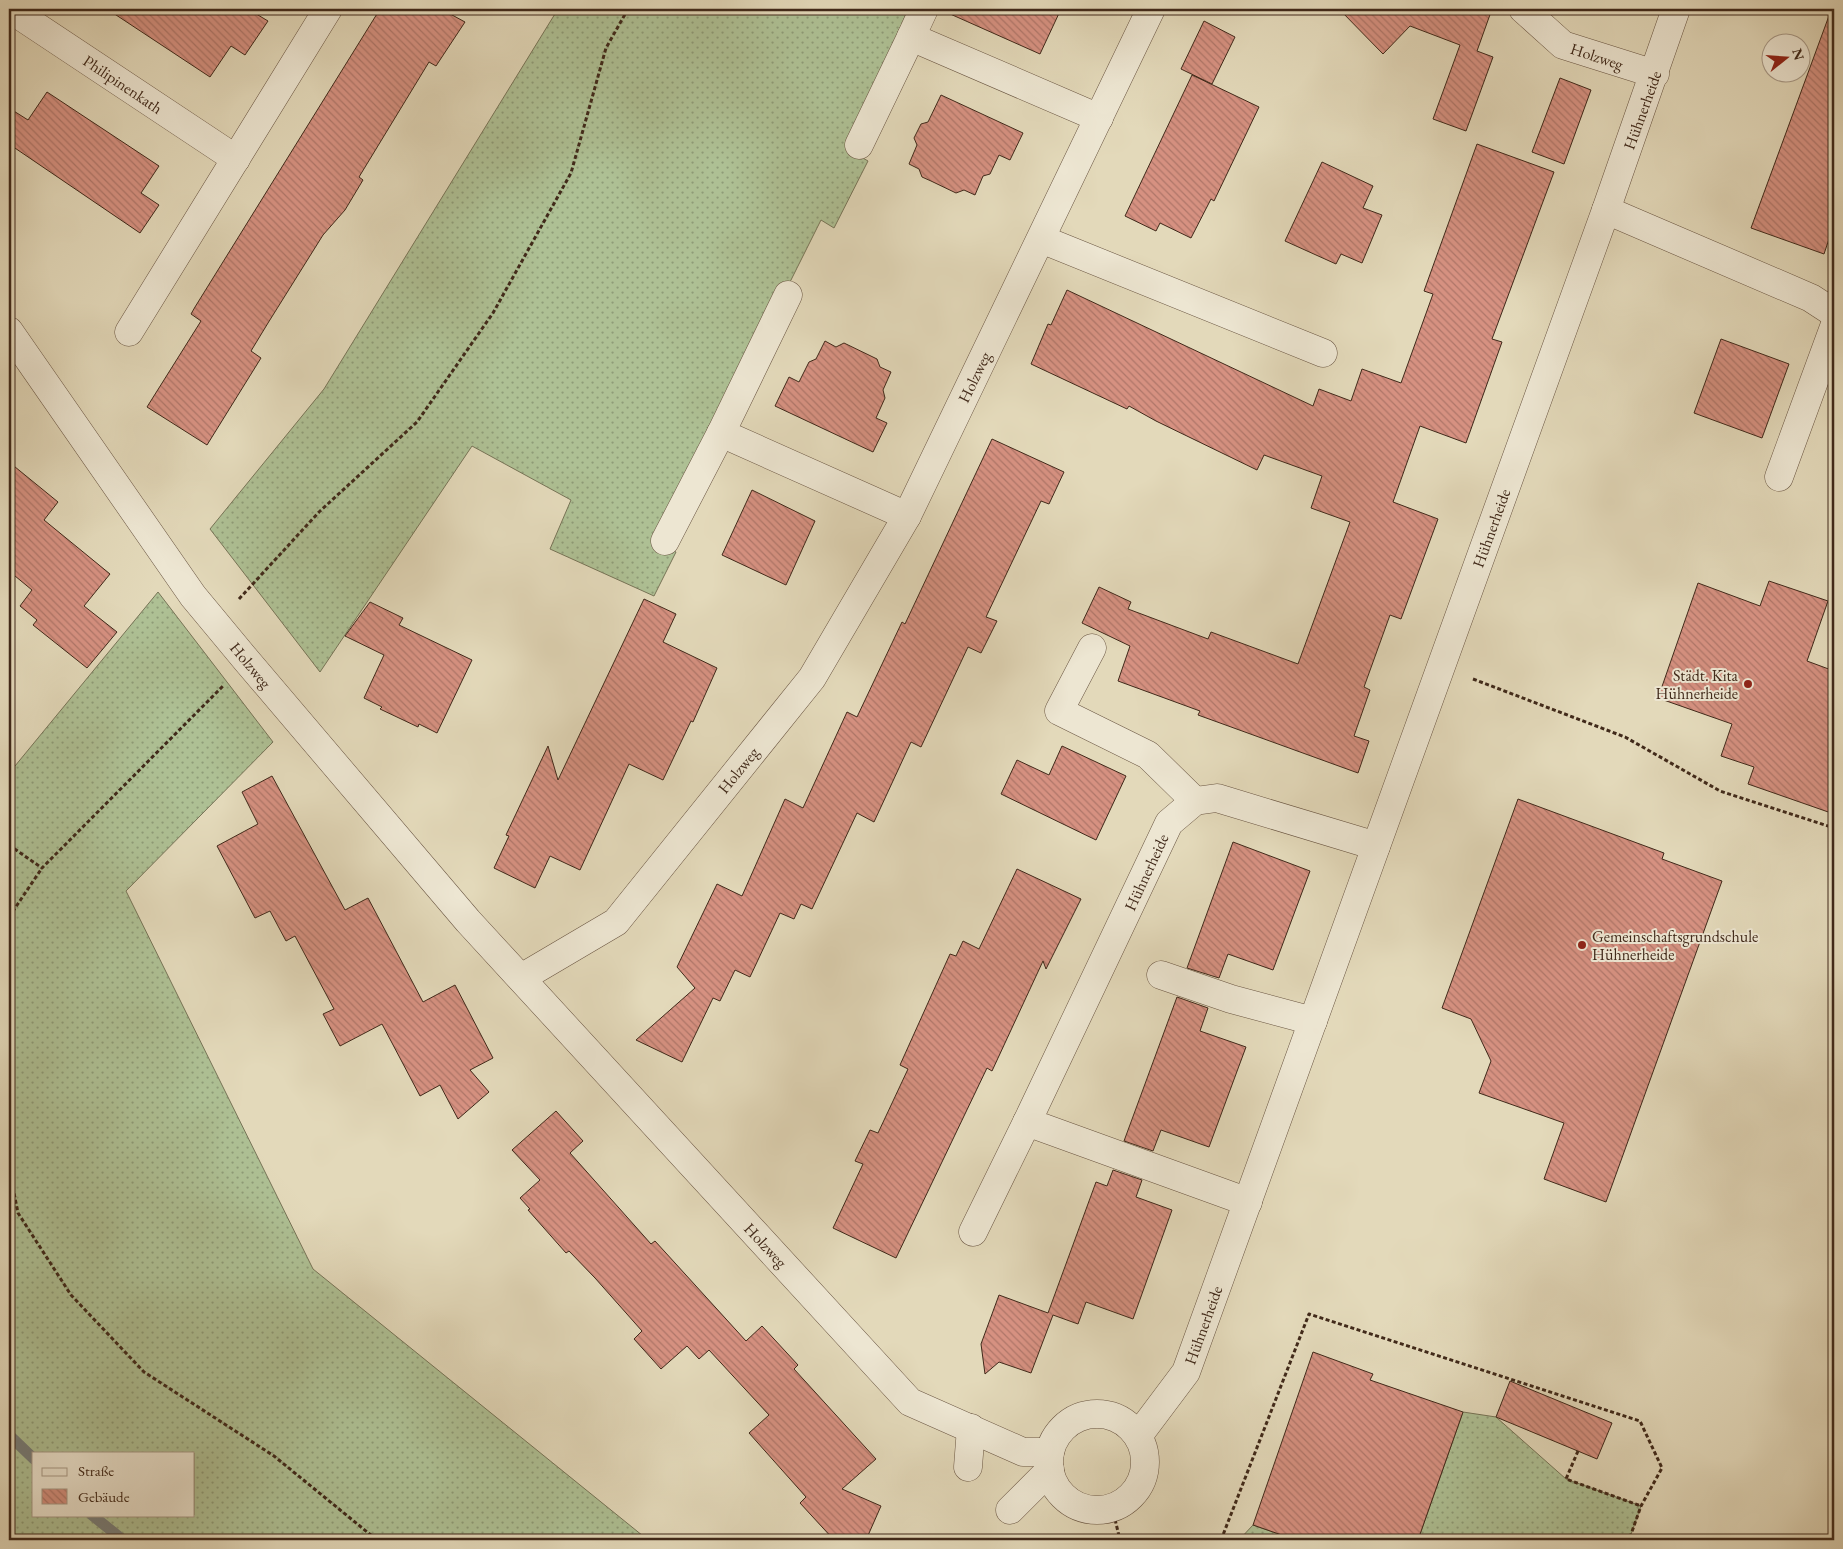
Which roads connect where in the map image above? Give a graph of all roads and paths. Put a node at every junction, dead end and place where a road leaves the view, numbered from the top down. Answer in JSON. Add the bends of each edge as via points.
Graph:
{"nodes":[{"id":1,"x":10,"y":9,"type":"edge"},
{"id":2,"x":328,"y":9,"type":"edge"},
{"id":3,"x":628,"y":9,"type":"edge"},
{"id":4,"x":924,"y":9,"type":"edge"},
{"id":5,"x":1151,"y":9,"type":"edge"},
{"id":6,"x":1523,"y":9,"type":"edge"},
{"id":7,"x":1676,"y":9,"type":"edge"},
{"id":8,"x":911,"y":37,"type":"junction"},
{"id":9,"x":1654,"y":74,"type":"junction"},
{"id":10,"x":1099,"y":118,"type":"junction"},
{"id":11,"x":860,"y":145,"type":"dead end"},
{"id":12,"x":236,"y":159,"type":"junction"},
{"id":13,"x":1606,"y":210,"type":"junction"},
{"id":14,"x":1041,"y":239,"type":"junction"},
{"id":15,"x":788,"y":295,"type":"dead end"},
{"id":16,"x":1834,"y":314,"type":"edge"},
{"id":17,"x":1834,"y":327,"type":"edge"},
{"id":18,"x":9,"y":332,"type":"edge"},
{"id":19,"x":129,"y":332,"type":"dead end"},
{"id":20,"x":1323,"y":353,"type":"dead end"},
{"id":21,"x":722,"y":433,"type":"junction"},
{"id":22,"x":1779,"y":477,"type":"dead end"},
{"id":23,"x":907,"y":516,"type":"junction"},
{"id":24,"x":665,"y":541,"type":"dead end"},
{"id":25,"x":216,"y":624,"type":"junction"},
{"id":26,"x":1092,"y":648,"type":"dead end"},
{"id":27,"x":247,"y":661,"type":"junction"},
{"id":28,"x":1441,"y":667,"type":"junction"},
{"id":29,"x":1195,"y":800,"type":"junction"},
{"id":30,"x":1834,"y":828,"type":"edge"},
{"id":31,"x":9,"y":845,"type":"edge"},
{"id":32,"x":1376,"y":846,"type":"junction"},
{"id":33,"x":42,"y":868,"type":"junction"},
{"id":34,"x":9,"y":917,"type":"edge"},
{"id":35,"x":1161,"y":975,"type":"dead end"},
{"id":36,"x":521,"y":978,"type":"junction"},
{"id":37,"x":1313,"y":1021,"type":"junction"},
{"id":38,"x":1027,"y":1122,"type":"junction"},
{"id":39,"x":9,"y":1168,"type":"edge"},
{"id":40,"x":1248,"y":1202,"type":"junction"},
{"id":41,"x":973,"y":1232,"type":"dead end"},
{"id":42,"x":971,"y":1428,"type":"junction"},
{"id":43,"x":1138,"y":1436,"type":"junction"},
{"id":44,"x":1578,"y":1451,"type":"dead end"},
{"id":45,"x":1050,"y":1461,"type":"junction"},
{"id":46,"x":968,"y":1467,"type":"dead end"},
{"id":47,"x":1641,"y":1506,"type":"junction"},
{"id":48,"x":1112,"y":1507,"type":"junction"},
{"id":49,"x":1010,"y":1510,"type":"dead end"},
{"id":50,"x":1120,"y":1539,"type":"edge"},
{"id":51,"x":378,"y":1540,"type":"edge"},
{"id":52,"x":1127,"y":1540,"type":"edge"},
{"id":53,"x":1221,"y":1540,"type":"edge"},
{"id":54,"x":1629,"y":1540,"type":"edge"}],
"edges":[{"from":1,"to":12,"type":"street","name":"Philipinenkath"},
{"from":2,"to":12,"type":"street"},
{"from":3,"to":25,"type":"path","via":[[606,48],[571,174],[493,313],[417,422],[319,512]]},
{"from":4,"to":8,"type":"street"},
{"from":5,"to":10,"type":"street","name":"Holzweg"},
{"from":6,"to":9,"type":"street","name":"Holzweg","via":[[1562,45]]},
{"from":7,"to":9,"type":"street","name":"Hühnerheide"},
{"from":8,"to":10,"type":"street"},
{"from":8,"to":11,"type":"street"},
{"from":9,"to":13,"type":"street","name":"Hühnerheide"},
{"from":10,"to":14,"type":"street","name":"Holzweg"},
{"from":12,"to":19,"type":"street"},
{"from":13,"to":16,"type":"street","via":[[1812,298]]},
{"from":13,"to":28,"type":"street","name":"Hühnerheide"},
{"from":14,"to":20,"type":"street"},
{"from":14,"to":23,"type":"street","name":"Holzweg"},
{"from":15,"to":21,"type":"street"},
{"from":17,"to":22,"type":"street"},
{"from":18,"to":25,"type":"street","name":"Holzweg","via":[[193,596]]},
{"from":21,"to":23,"type":"street"},
{"from":21,"to":24,"type":"street"},
{"from":23,"to":36,"type":"street","name":"Holzweg","via":[[812,678],[616,922]]},
{"from":25,"to":27,"type":"street","name":"Holzweg"},
{"from":26,"to":29,"type":"street","via":[[1059,710],[1148,755]]},
{"from":27,"to":33,"type":"path"},
{"from":27,"to":36,"type":"street","name":"Holzweg","via":[[468,921]]},
{"from":28,"to":30,"type":"path","via":[[1625,737],[1720,791]]},
{"from":28,"to":32,"type":"street","name":"Hühnerheide"},
{"from":29,"to":32,"type":"street","via":[[1217,798]]},
{"from":29,"to":38,"type":"street","name":"Hühnerheide","via":[[1169,823]]},
{"from":31,"to":33,"type":"path"},
{"from":32,"to":37,"type":"street","name":"Hühnerheide"},
{"from":33,"to":34,"type":"path"},
{"from":35,"to":37,"type":"street","via":[[1231,999]]},
{"from":36,"to":42,"type":"street","name":"Holzweg","via":[[910,1402]]},
{"from":37,"to":40,"type":"street","name":"Hühnerheide"},
{"from":38,"to":40,"type":"street"},
{"from":38,"to":41,"type":"street","name":"Hühnerheide"},
{"from":39,"to":51,"type":"path","via":[[18,1213],[71,1295],[144,1372],[274,1456]]},
{"from":40,"to":43,"type":"street","name":"Hühnerheide","via":[[1186,1372]]},
{"from":42,"to":45,"type":"street","name":"Holzweg"},
{"from":42,"to":46,"type":"street"},
{"from":43,"to":45,"type":"street","via":[[1125,1422],[1107,1415],[1088,1414],[1071,1421],[1058,1434]]},
{"from":43,"to":48,"type":"street","via":[[1144,1454],[1144,1473],[1136,1490],[1123,1503]]},
{"from":44,"to":47,"type":"path","via":[[1566,1479]]},
{"from":45,"to":48,"type":"street","via":[[1056,1488],[1069,1502],[1086,1509]]},
{"from":45,"to":49,"type":"street"},
{"from":47,"to":53,"type":"path","via":[[1662,1468],[1640,1421],[1309,1314]]},
{"from":47,"to":54,"type":"path"},
{"from":48,"to":50,"type":"path"},
{"from":50,"to":52,"type":"path"}]}
